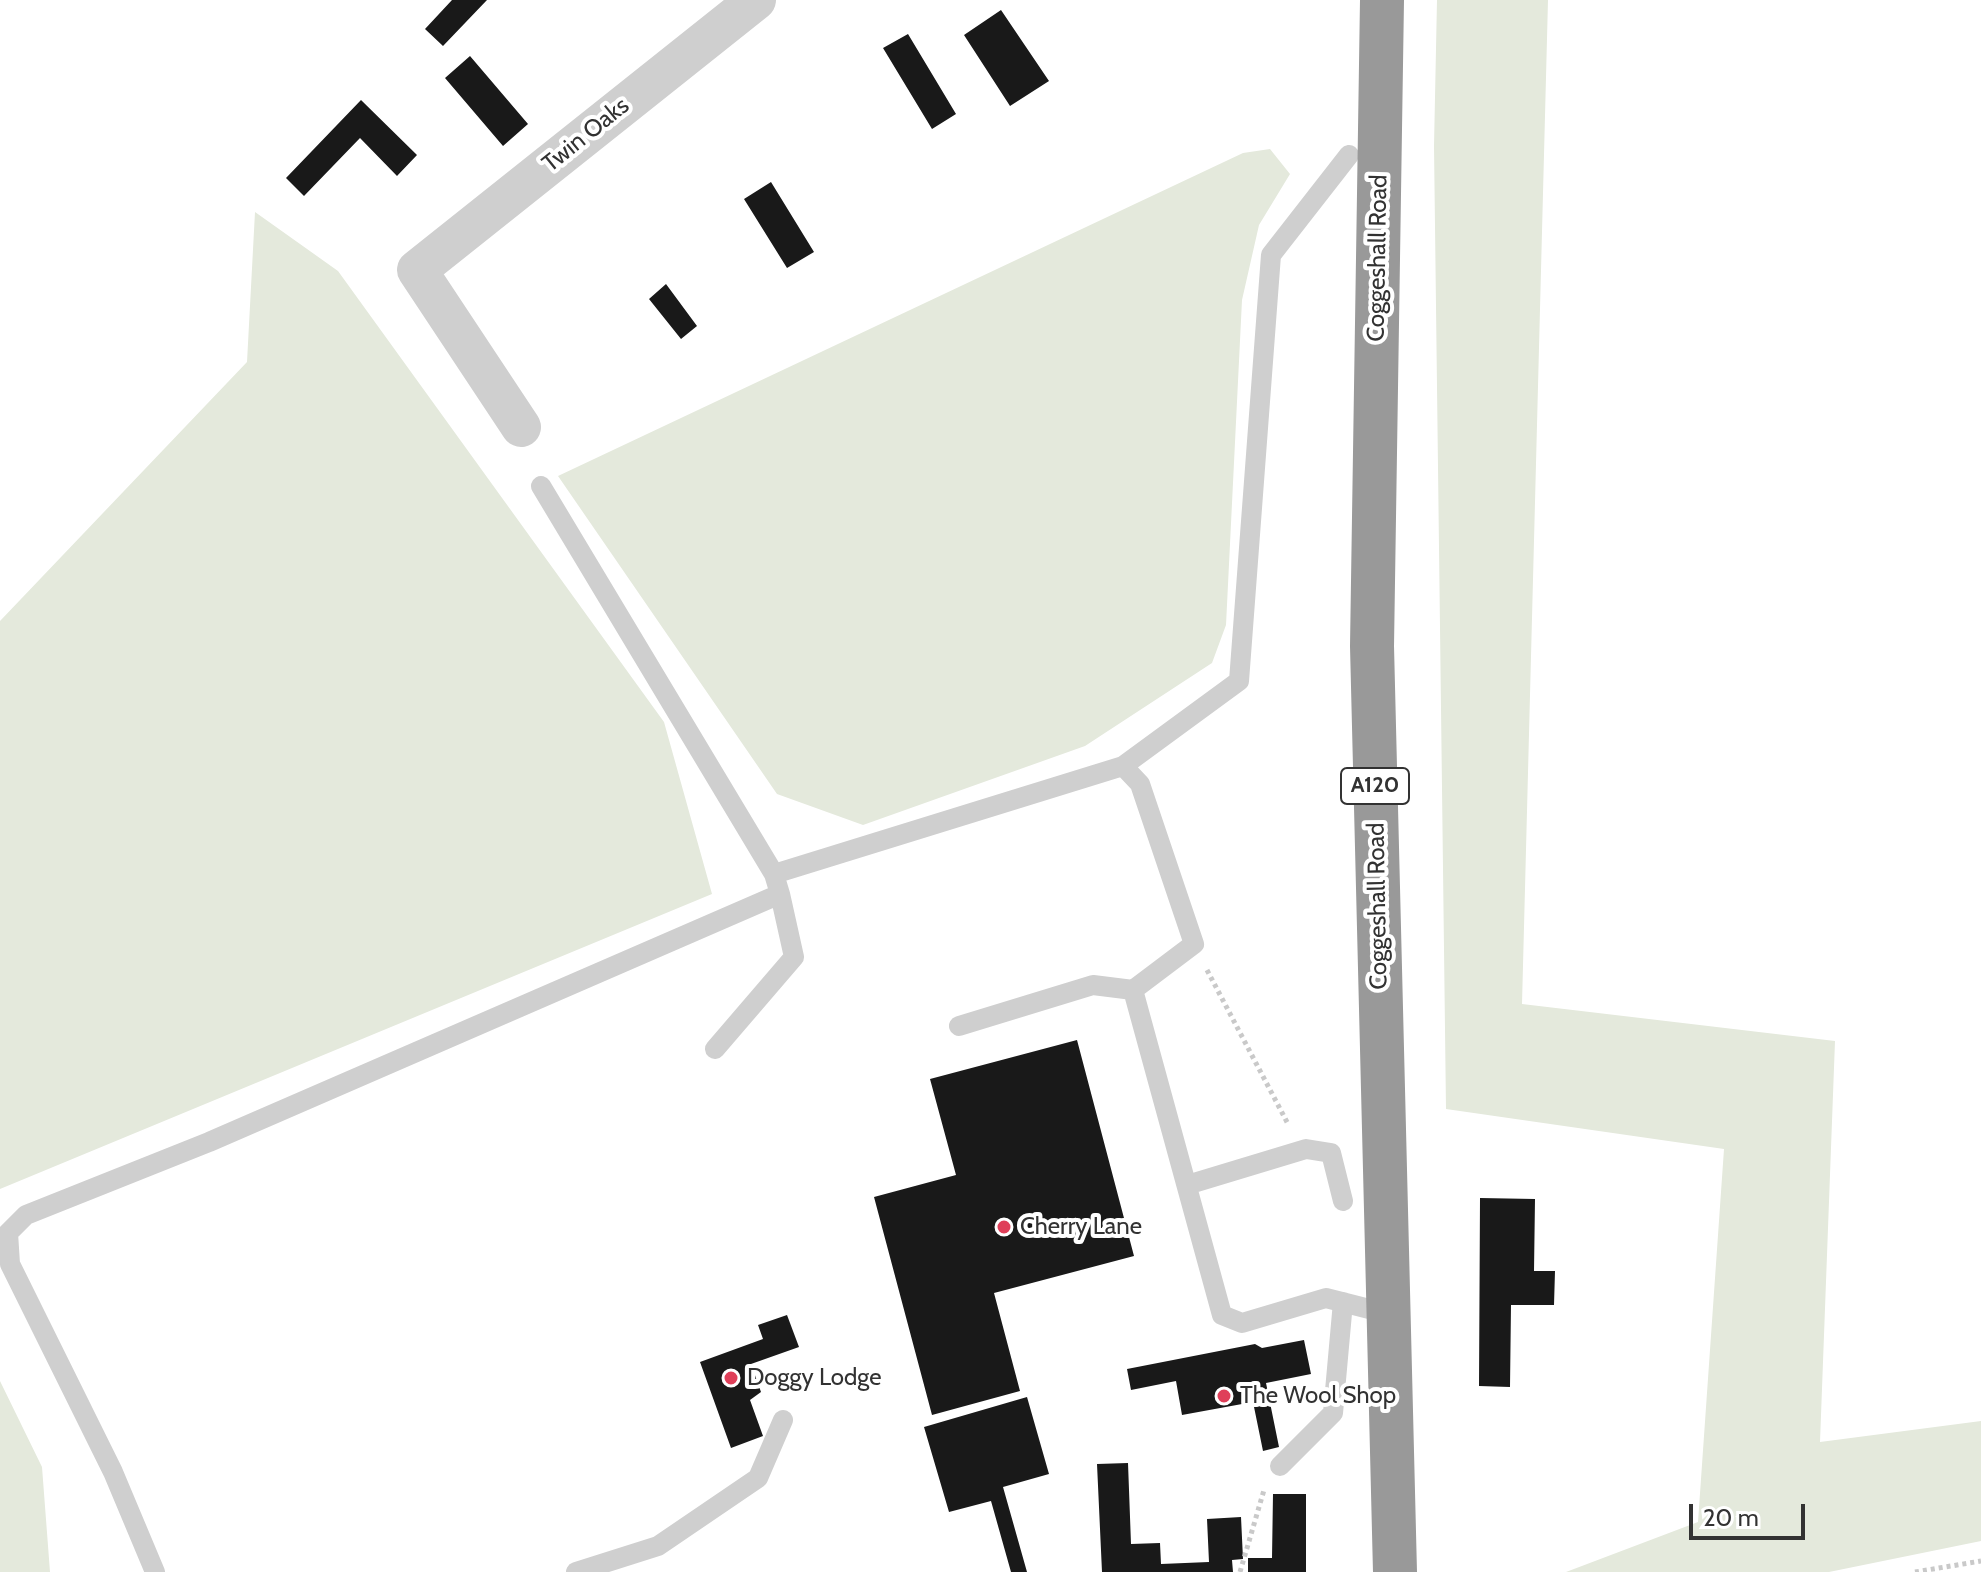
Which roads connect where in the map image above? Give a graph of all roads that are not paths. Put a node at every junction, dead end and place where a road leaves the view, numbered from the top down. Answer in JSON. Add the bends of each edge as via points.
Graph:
{"nodes":[{"id":1,"x":756,"y":0,"type":"edge"},
{"id":2,"x":1382,"y":0,"type":"edge"},
{"id":3,"x":1349,"y":155,"type":"dead end"},
{"id":4,"x":521,"y":427,"type":"dead end"},
{"id":5,"x":541,"y":486,"type":"dead end"},
{"id":6,"x":1123,"y":766,"type":"junction"},
{"id":7,"x":777,"y":884,"type":"junction"},
{"id":8,"x":1133,"y":990,"type":"junction"},
{"id":9,"x":959,"y":1026,"type":"dead end"},
{"id":10,"x":715,"y":1049,"type":"dead end"},
{"id":11,"x":1187,"y":1185,"type":"junction"},
{"id":12,"x":1343,"y":1201,"type":"dead end"},
{"id":13,"x":1343,"y":1302,"type":"junction"},
{"id":14,"x":1389,"y":1314,"type":"junction"},
{"id":15,"x":783,"y":1420,"type":"dead end"},
{"id":16,"x":1280,"y":1466,"type":"road end"},
{"id":17,"x":155,"y":1572,"type":"edge"},
{"id":18,"x":576,"y":1572,"type":"edge"},
{"id":19,"x":1395,"y":1572,"type":"edge"}],
"edges":[{"from":1,"to":4,"type":"street","name":"Twin Oaks","via":[[417,270]]},
{"from":2,"to":14,"type":"highway","name":"Coggeshall Road","number":"A120","via":[[1372,646]]},
{"from":3,"to":6,"type":"lane","via":[[1271,255],[1239,681]]},
{"from":5,"to":7,"type":"lane"},
{"from":6,"to":7,"type":"lane"},
{"from":6,"to":8,"type":"lane","via":[[1140,784],[1194,944]]},
{"from":7,"to":10,"type":"lane","via":[[794,957]]},
{"from":7,"to":17,"type":"lane","via":[[209,1142],[26,1215],[8,1233],[10,1264],[113,1472]]},
{"from":8,"to":9,"type":"lane","via":[[1093,985]]},
{"from":8,"to":11,"type":"lane"},
{"from":11,"to":12,"type":"lane","via":[[1306,1149],[1331,1153]]},
{"from":11,"to":13,"type":"lane","via":[[1222,1315],[1242,1323],[1326,1298]]},
{"from":13,"to":14,"type":"lane"},
{"from":13,"to":16,"type":"lane","via":[[1333,1413]]},
{"from":14,"to":19,"type":"highway","name":"Coggeshall Road","number":"A120"},
{"from":15,"to":18,"type":"lane","via":[[758,1478],[658,1546]]}]}
